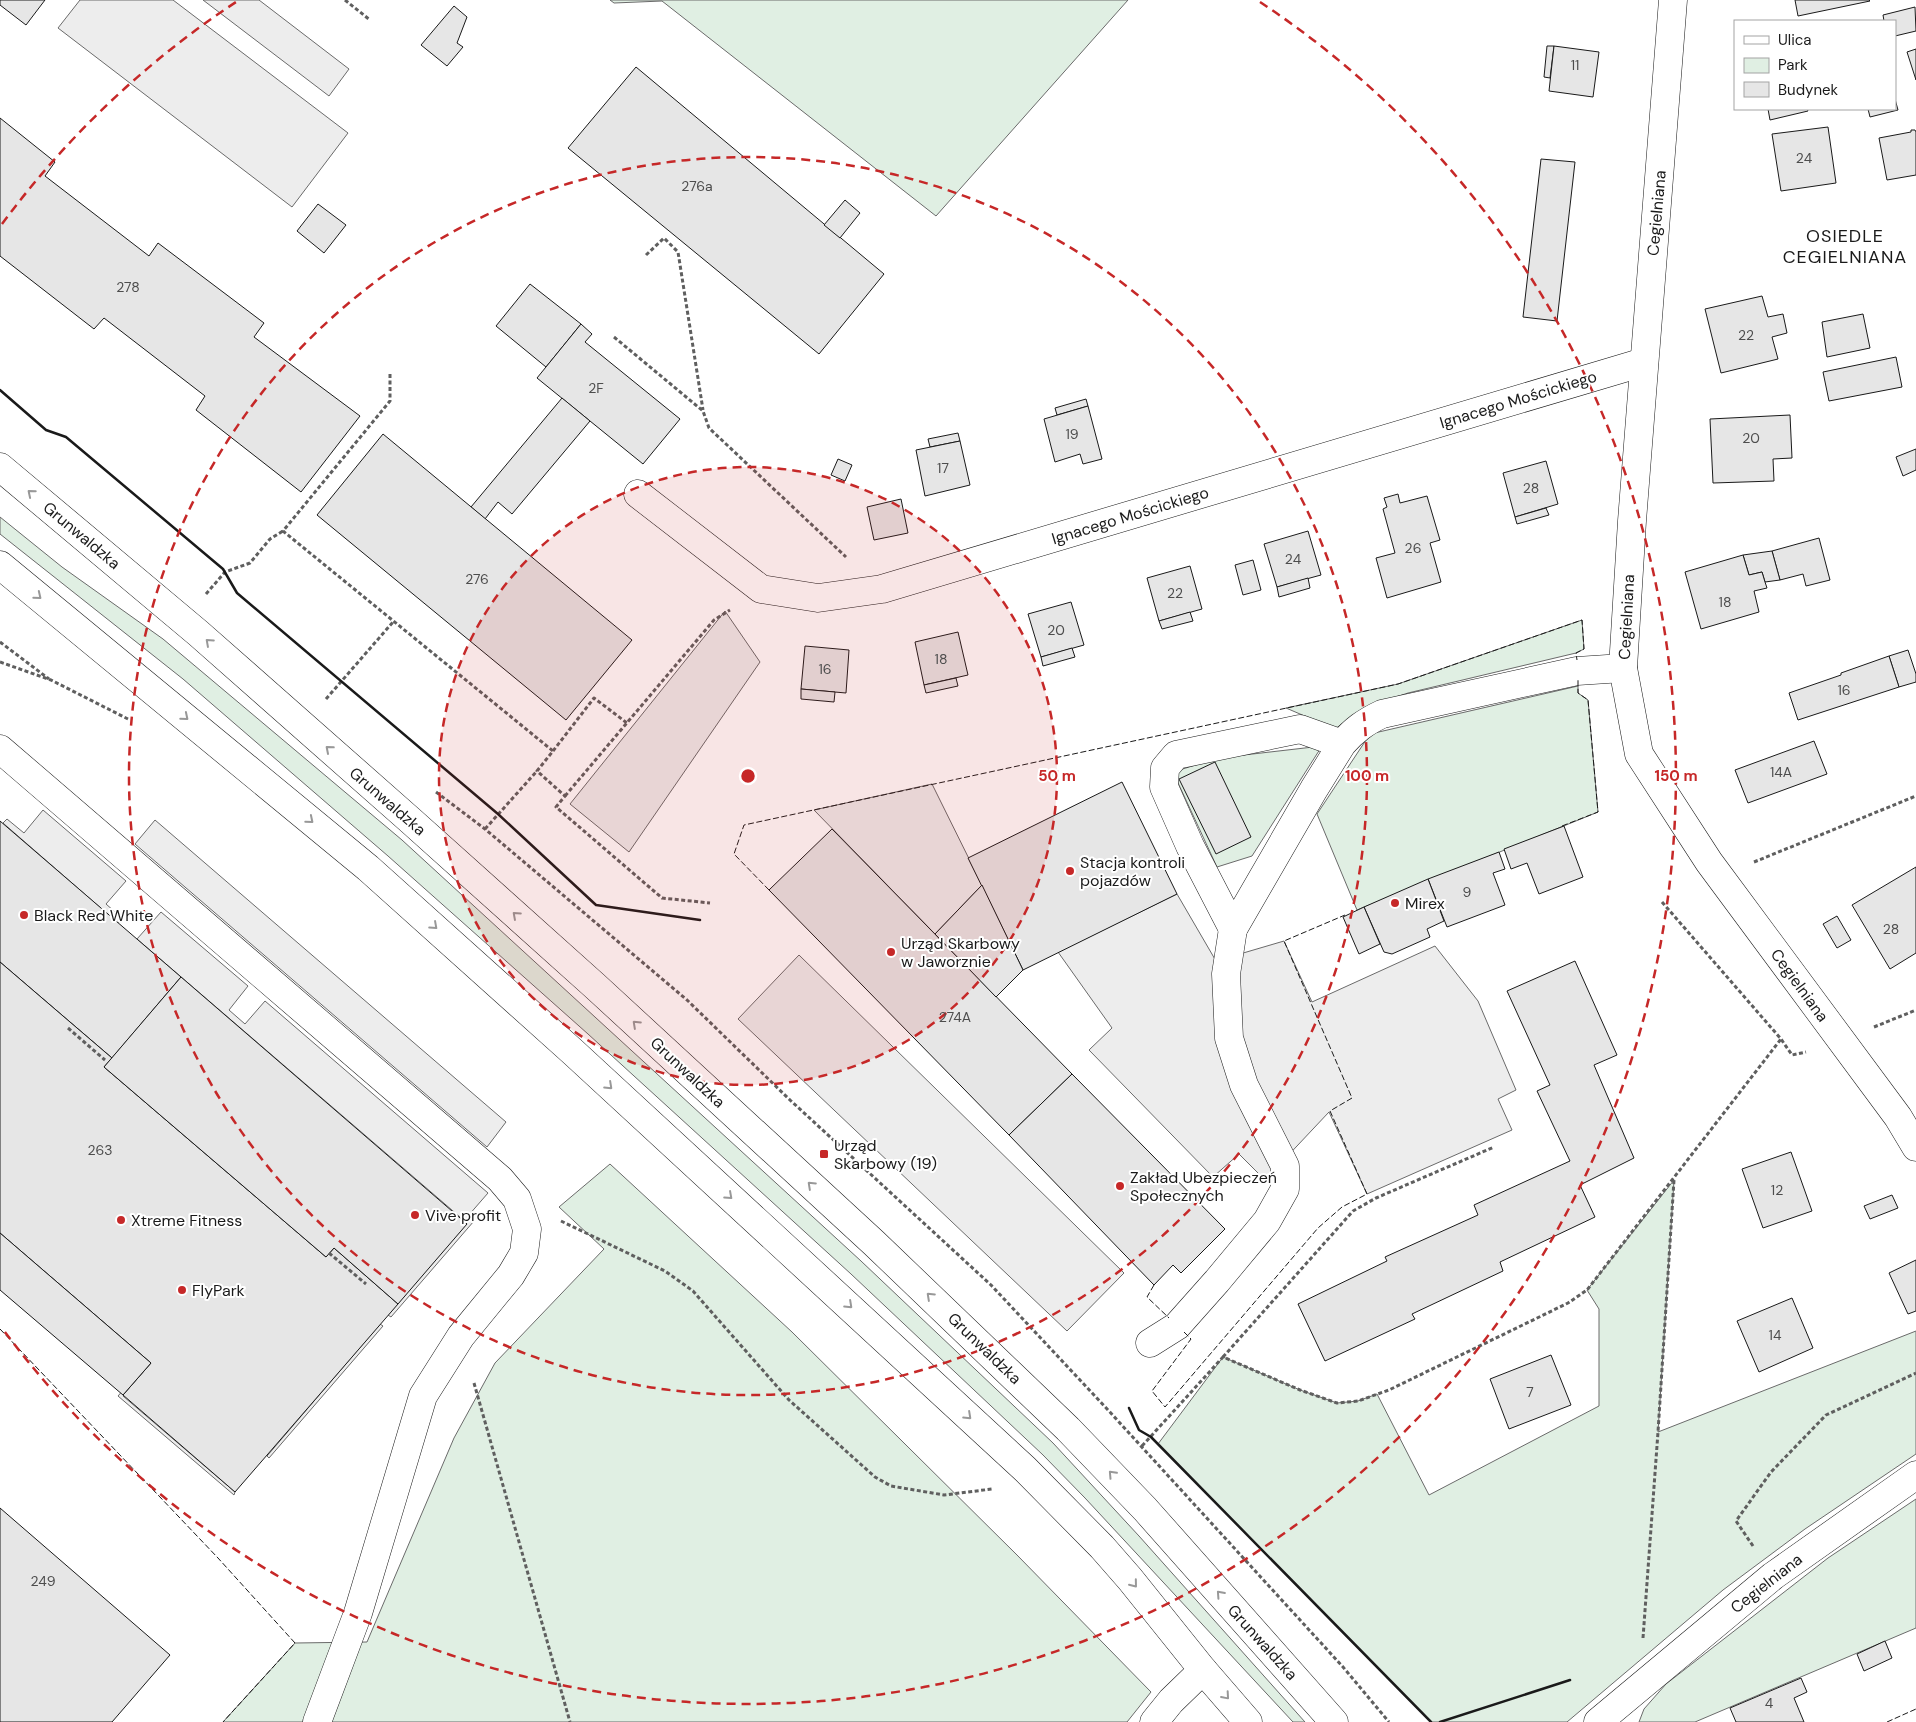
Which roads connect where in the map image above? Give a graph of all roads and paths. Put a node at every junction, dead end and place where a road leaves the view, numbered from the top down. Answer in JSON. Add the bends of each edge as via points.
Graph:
{"nodes":[{"id":1,"x":345,"y":0,"type":"edge"},
{"id":2,"x":1673,"y":0,"type":"edge"},
{"id":3,"x":370,"y":20,"type":"dead end"},
{"id":4,"x":646,"y":255,"type":"dead end"},
{"id":5,"x":614,"y":337,"type":"dead end"},
{"id":6,"x":1644,"y":362,"type":"junction"},
{"id":7,"x":390,"y":374,"type":"dead end"},
{"id":8,"x":703,"y":411,"type":"junction"},
{"id":9,"x":0,"y":467,"type":"edge"},
{"id":10,"x":638,"y":494,"type":"dead end"},
{"id":11,"x":283,"y":531,"type":"junction"},
{"id":12,"x":852,"y":562,"type":"dead end"},
{"id":13,"x":0,"y":565,"type":"edge"},
{"id":14,"x":201,"y":599,"type":"dead end"},
{"id":15,"x":714,"y":620,"type":"dead end"},
{"id":16,"x":393,"y":622,"type":"junction"},
{"id":17,"x":0,"y":642,"type":"edge"},
{"id":18,"x":0,"y":662,"type":"edge"},
{"id":19,"x":1623,"y":668,"type":"junction"},
{"id":20,"x":51,"y":680,"type":"junction"},
{"id":21,"x":321,"y":704,"type":"dead end"},
{"id":22,"x":134,"y":722,"type":"dead end"},
{"id":23,"x":628,"y":723,"type":"junction"},
{"id":24,"x":1342,"y":744,"type":"junction"},
{"id":25,"x":0,"y":749,"type":"edge"},
{"id":26,"x":553,"y":751,"type":"junction"},
{"id":27,"x":537,"y":771,"type":"junction"},
{"id":28,"x":566,"y":796,"type":"junction"},
{"id":29,"x":1916,"y":796,"type":"edge"},
{"id":30,"x":485,"y":829,"type":"dead end"},
{"id":31,"x":1720,"y":876,"type":"junction"},
{"id":32,"x":1662,"y":902,"type":"dead end"},
{"id":33,"x":710,"y":903,"type":"dead end"},
{"id":34,"x":1233,"y":928,"type":"junction"},
{"id":35,"x":1916,"y":1010,"type":"edge"},
{"id":36,"x":68,"y":1028,"type":"dead end"},
{"id":37,"x":1841,"y":1039,"type":"junction"},
{"id":38,"x":1781,"y":1040,"type":"junction"},
{"id":39,"x":1809,"y":1051,"type":"dead end"},
{"id":40,"x":105,"y":1060,"type":"dead end"},
{"id":41,"x":790,"y":1100,"type":"dead end"},
{"id":42,"x":1494,"y":1147,"type":"dead end"},
{"id":43,"x":1916,"y":1147,"type":"edge"},
{"id":44,"x":1674,"y":1180,"type":"junction"},
{"id":45,"x":517,"y":1200,"type":"junction"},
{"id":46,"x":329,"y":1253,"type":"dead end"},
{"id":47,"x":366,"y":1284,"type":"dead end"},
{"id":48,"x":461,"y":1336,"type":"junction"},
{"id":49,"x":1150,"y":1343,"type":"dead end"},
{"id":50,"x":1224,"y":1356,"type":"junction"},
{"id":51,"x":1916,"y":1373,"type":"edge"},
{"id":52,"x":1142,"y":1446,"type":"junction"},
{"id":53,"x":1916,"y":1475,"type":"edge"},
{"id":54,"x":1000,"y":1488,"type":"dead end"},
{"id":55,"x":1773,"y":1576,"type":"junction"},
{"id":56,"x":1643,"y":1638,"type":"dead end"},
{"id":57,"x":1203,"y":1670,"type":"junction"},
{"id":58,"x":1621,"y":1711,"type":"edge"},
{"id":59,"x":317,"y":1722,"type":"edge"},
{"id":60,"x":570,"y":1722,"type":"edge"},
{"id":61,"x":1154,"y":1722,"type":"edge"},
{"id":62,"x":1248,"y":1722,"type":"edge"},
{"id":63,"x":1334,"y":1722,"type":"edge"},
{"id":64,"x":1389,"y":1722,"type":"edge"},
{"id":65,"x":1598,"y":1722,"type":"edge"}],
"edges":[{"from":1,"to":3,"type":"path"},
{"from":2,"to":6,"type":"main road","name":"Cegielniana"},
{"from":4,"to":8,"type":"path","via":[[664,238],[678,252]]},
{"from":5,"to":8,"type":"path"},
{"from":6,"to":10,"type":"main road","name":"Ignacego Mościckiego","via":[[882,589],[818,598],[761,589]]},
{"from":6,"to":19,"type":"main road","name":"Cegielniana"},
{"from":7,"to":11,"type":"path","via":[[390,401]]},
{"from":8,"to":12,"type":"path","via":[[709,428]]},
{"from":63,"to":9,"type":"main road","name":"Grunwaldzka","one_way":true,"via":[[1145,1509],[1068,1429],[874,1243],[410,820],[198,633]]},
{"from":11,"to":14,"type":"path","via":[[270,539],[250,563],[225,572]]},
{"from":11,"to":16,"type":"path"},
{"from":13,"to":57,"type":"main road","one_way":true,"via":[[398,894],[835,1292],[1025,1469],[1102,1547]]},
{"from":15,"to":23,"type":"path"},
{"from":16,"to":21,"type":"path"},
{"from":16,"to":26,"type":"path"},
{"from":17,"to":20,"type":"path"},
{"from":18,"to":20,"type":"path"},
{"from":19,"to":24,"type":"main road","via":[[1577,671],[1389,712],[1364,722]]},
{"from":19,"to":31,"type":"main road","name":"Cegielniana","via":[[1639,754]]},
{"from":20,"to":22,"type":"path"},
{"from":23,"to":26,"type":"path","via":[[594,698]]},
{"from":23,"to":28,"type":"path"},
{"from":24,"to":34,"type":"main road"},
{"from":24,"to":34,"type":"main road","via":[[1300,729],[1176,755],[1164,768],[1164,787],[1190,846]]},
{"from":25,"to":45,"type":"main road","via":[[500,1179]]},
{"from":26,"to":27,"type":"path"},
{"from":27,"to":28,"type":"path"},
{"from":27,"to":30,"type":"path"},
{"from":28,"to":33,"type":"path","via":[[556,807],[662,898]]},
{"from":29,"to":31,"type":"path"},
{"from":31,"to":37,"type":"main road","name":"Cegielniana"},
{"from":32,"to":38,"type":"path"},
{"from":34,"to":49,"type":"main road","via":[[1226,974],[1229,1038],[1244,1085],[1285,1166],[1285,1189],[1267,1221],[1217,1281],[1177,1326]]},
{"from":35,"to":37,"type":"path"},
{"from":36,"to":40,"type":"path"},
{"from":37,"to":43,"type":"main road","name":"Cegielniana"},
{"from":38,"to":39,"type":"path","via":[[1792,1055]]},
{"from":38,"to":44,"type":"path"},
{"from":41,"to":52,"type":"path","via":[[991,1285]]},
{"from":42,"to":50,"type":"path","via":[[1376,1198],[1353,1212]]},
{"from":44,"to":50,"type":"path","via":[[1587,1290],[1568,1303],[1377,1394],[1358,1401],[1338,1403]]},
{"from":44,"to":56,"type":"path"},
{"from":45,"to":48,"type":"main road","via":[[528,1229],[524,1253]]},
{"from":45,"to":54,"type":"path","via":[[665,1270],[694,1291],[789,1400],[875,1477],[891,1486],[944,1495]]},
{"from":46,"to":47,"type":"path"},
{"from":48,"to":59,"type":"main road","via":[[423,1396],[358,1613]]},
{"from":48,"to":60,"type":"path"},
{"from":50,"to":52,"type":"path"},
{"from":51,"to":55,"type":"path","via":[[1826,1415],[1771,1472],[1736,1521]]},
{"from":52,"to":64,"type":"path"},
{"from":53,"to":55,"type":"main road","name":"Cegielniana"},
{"from":55,"to":58,"type":"main road","name":"Cegielniana"},
{"from":57,"to":61,"type":"main road"},
{"from":57,"to":62,"type":"main road","one_way":true},
{"from":58,"to":65,"type":"main road","name":"Cegielniana"}]}
